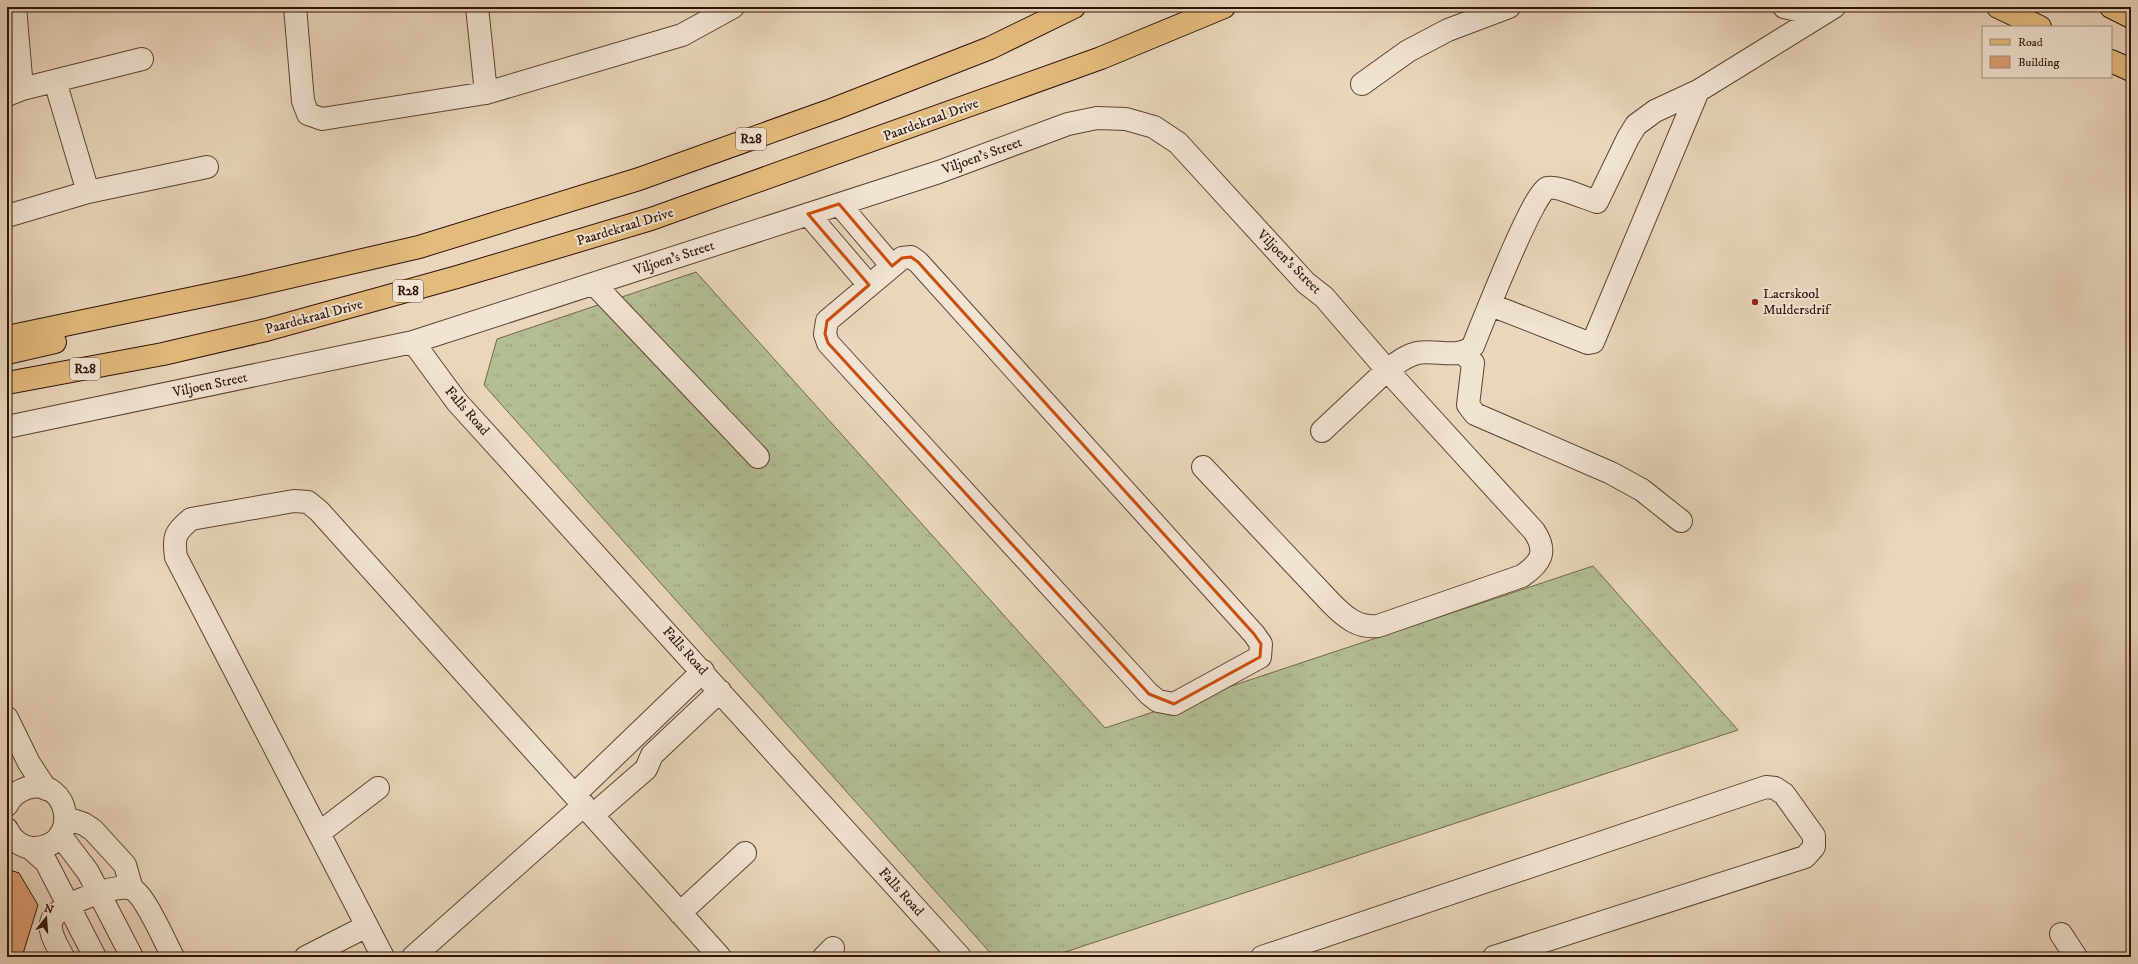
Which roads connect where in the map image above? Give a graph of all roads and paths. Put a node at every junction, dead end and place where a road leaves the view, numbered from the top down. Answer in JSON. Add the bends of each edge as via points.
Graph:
{"nodes":[{"id":1,"x":15,"y":7,"type":"edge"},
{"id":2,"x":295,"y":7,"type":"edge"},
{"id":3,"x":478,"y":7,"type":"edge"},
{"id":4,"x":733,"y":7,"type":"edge"},
{"id":5,"x":1074,"y":7,"type":"edge"},
{"id":6,"x":1224,"y":7,"type":"edge"},
{"id":7,"x":1509,"y":7,"type":"edge"},
{"id":8,"x":1784,"y":7,"type":"edge"},
{"id":9,"x":1998,"y":7,"type":"edge"},
{"id":10,"x":2111,"y":7,"type":"edge"},
{"id":11,"x":1827,"y":11,"type":"edge"},
{"id":12,"x":2131,"y":17,"type":"edge"},
{"id":13,"x":2038,"y":26,"type":"edge"},
{"id":14,"x":142,"y":59,"type":"dead end"},
{"id":15,"x":2112,"y":61,"type":"edge"},
{"id":16,"x":2131,"y":70,"type":"edge"},
{"id":17,"x":55,"y":81,"type":"junction"},
{"id":18,"x":1362,"y":84,"type":"dead end"},
{"id":19,"x":1698,"y":91,"type":"junction"},
{"id":20,"x":15,"y":92,"type":"edge"},
{"id":21,"x":486,"y":93,"type":"junction"},
{"id":22,"x":1636,"y":125,"type":"junction"},
{"id":23,"x":1682,"y":129,"type":"junction"},
{"id":24,"x":207,"y":167,"type":"dead end"},
{"id":25,"x":88,"y":192,"type":"junction"},
{"id":26,"x":840,"y":204,"type":"junction"},
{"id":27,"x":808,"y":214,"type":"junction"},
{"id":28,"x":7,"y":216,"type":"edge"},
{"id":29,"x":419,"y":247,"type":"junction"},
{"id":30,"x":892,"y":266,"type":"junction"},
{"id":31,"x":594,"y":284,"type":"junction"},
{"id":32,"x":869,"y":285,"type":"junction"},
{"id":33,"x":1491,"y":305,"type":"junction"},
{"id":34,"x":7,"y":337,"type":"edge"},
{"id":35,"x":413,"y":342,"type":"junction"},
{"id":36,"x":7,"y":353,"type":"edge"},
{"id":37,"x":1463,"y":353,"type":"junction"},
{"id":38,"x":1396,"y":364,"type":"junction"},
{"id":39,"x":7,"y":383,"type":"edge"},
{"id":40,"x":7,"y":427,"type":"edge"},
{"id":41,"x":1322,"y":431,"type":"dead end"},
{"id":42,"x":758,"y":457,"type":"dead end"},
{"id":43,"x":1203,"y":467,"type":"dead end"},
{"id":44,"x":1681,"y":521,"type":"dead end"},
{"id":45,"x":703,"y":671,"type":"junction"},
{"id":46,"x":720,"y":691,"type":"junction"},
{"id":47,"x":7,"y":718,"type":"edge"},
{"id":48,"x":635,"y":735,"type":"junction"},
{"id":49,"x":653,"y":754,"type":"junction"},
{"id":50,"x":378,"y":788,"type":"dead end"},
{"id":51,"x":46,"y":789,"type":"junction"},
{"id":52,"x":7,"y":805,"type":"edge"},
{"id":53,"x":584,"y":805,"type":"junction"},
{"id":54,"x":63,"y":827,"type":"junction"},
{"id":55,"x":7,"y":829,"type":"edge"},
{"id":56,"x":319,"y":833,"type":"junction"},
{"id":57,"x":30,"y":848,"type":"junction"},
{"id":58,"x":745,"y":853,"type":"dead end"},
{"id":59,"x":132,"y":889,"type":"junction"},
{"id":60,"x":99,"y":894,"type":"junction"},
{"id":61,"x":69,"y":904,"type":"junction"},
{"id":62,"x":680,"y":913,"type":"junction"},
{"id":63,"x":367,"y":926,"type":"junction"},
{"id":64,"x":2061,"y":934,"type":"dead end"},
{"id":65,"x":63,"y":957,"type":"edge"},
{"id":66,"x":95,"y":957,"type":"edge"},
{"id":67,"x":132,"y":957,"type":"edge"},
{"id":68,"x":173,"y":957,"type":"edge"},
{"id":69,"x":306,"y":957,"type":"edge"},
{"id":70,"x":383,"y":957,"type":"edge"},
{"id":71,"x":412,"y":957,"type":"edge"},
{"id":72,"x":720,"y":957,"type":"edge"},
{"id":73,"x":960,"y":957,"type":"edge"},
{"id":74,"x":1262,"y":957,"type":"edge"},
{"id":75,"x":1494,"y":957,"type":"edge"},
{"id":76,"x":2076,"y":957,"type":"edge"}],
"edges":[{"from":1,"to":20,"type":"street"},
{"from":2,"to":21,"type":"street","via":[[303,101],[308,114],[316,118]]},
{"from":3,"to":21,"type":"street"},
{"from":4,"to":21,"type":"street","via":[[682,35]]},
{"from":5,"to":29,"type":"main road","number":"R28","via":[[990,48],[834,109],[639,179]]},
{"from":6,"to":39,"type":"main road","name":"Paardekraal Drive","number":"R28","via":[[1101,58],[652,220],[457,278],[266,330],[163,354]]},
{"from":7,"to":18,"type":"street","via":[[1448,30],[1415,47]]},
{"from":8,"to":11,"type":"street"},
{"from":9,"to":13,"type":"main road"},
{"from":10,"to":12,"type":"main road"},
{"from":11,"to":19,"type":"street"},
{"from":14,"to":17,"type":"street"},
{"from":15,"to":16,"type":"main road"},
{"from":17,"to":20,"type":"street"},
{"from":17,"to":25,"type":"street"},
{"from":19,"to":22,"type":"street","via":[[1655,111]]},
{"from":19,"to":23,"type":"street"},
{"from":22,"to":23,"type":"street","via":[[1658,120]]},
{"from":22,"to":33,"type":"street","via":[[1597,202],[1555,187],[1547,188],[1540,193]]},
{"from":23,"to":33,"type":"street","via":[[1592,343]]},
{"from":24,"to":25,"type":"street"},
{"from":25,"to":28,"type":"street"},
{"from":26,"to":27,"type":"street","name":"Viljoen's Street"},
{"from":26,"to":30,"type":"street"},
{"from":26,"to":38,"type":"street","name":"Viljoen's Street","via":[[939,172],[1068,124],[1097,118],[1126,119],[1154,127],[1178,143],[1306,283]]},
{"from":27,"to":31,"type":"street","name":"Viljoen's Street"},
{"from":27,"to":32,"type":"street"},
{"from":29,"to":34,"type":"main road","number":"R28","via":[[246,287]]},
{"from":29,"to":36,"type":"main road","via":[[385,263],[276,292]]},
{"from":30,"to":32,"type":"street"},
{"from":30,"to":32,"type":"street","via":[[902,258],[910,257],[918,262],[1254,634],[1261,644],[1260,657],[1174,704],[1158,701],[1149,694],[828,343],[825,334],[827,321]]},
{"from":31,"to":35,"type":"street","name":"Viljoen's Street"},
{"from":31,"to":42,"type":"street"},
{"from":33,"to":37,"type":"street","via":[[1473,346]]},
{"from":35,"to":40,"type":"street","name":"Viljoen Street"},
{"from":35,"to":45,"type":"street","name":"Falls Road","via":[[457,402]]},
{"from":37,"to":38,"type":"street","via":[[1418,353]]},
{"from":37,"to":44,"type":"street","via":[[1473,363],[1468,404],[1475,414],[1611,473],[1642,490]]},
{"from":38,"to":41,"type":"street"},
{"from":38,"to":43,"type":"street","name":"Viljoen's Street","via":[[1541,541],[1542,552],[1539,561],[1522,576],[1378,626],[1358,624],[1346,618],[1332,604]]},
{"from":45,"to":46,"type":"street","name":"Falls Road"},
{"from":45,"to":48,"type":"street"},
{"from":46,"to":49,"type":"street"},
{"from":46,"to":73,"type":"street","name":"Falls Road"},
{"from":47,"to":51,"type":"street","via":[[29,763]]},
{"from":48,"to":49,"type":"street"},
{"from":48,"to":53,"type":"street"},
{"from":49,"to":53,"type":"street","via":[[646,769]]},
{"from":50,"to":56,"type":"street"},
{"from":51,"to":52,"type":"street","via":[[33,786],[20,790]]},
{"from":51,"to":54,"type":"street","via":[[56,794],[63,804]]},
{"from":53,"to":56,"type":"street","via":[[308,502],[294,500],[191,519],[180,528],[174,541],[176,557]]},
{"from":53,"to":62,"type":"street"},
{"from":53,"to":71,"type":"street"},
{"from":54,"to":57,"type":"street","via":[[55,842],[44,848]]},
{"from":54,"to":59,"type":"street","via":[[84,824],[93,830],[125,865]]},
{"from":54,"to":60,"type":"street"},
{"from":55,"to":57,"type":"street","via":[[17,843]]},
{"from":56,"to":63,"type":"street"},
{"from":57,"to":61,"type":"street","via":[[46,862]]},
{"from":58,"to":62,"type":"street"},
{"from":59,"to":60,"type":"street","via":[[117,888]]},
{"from":59,"to":68,"type":"street","via":[[143,899]]},
{"from":60,"to":61,"type":"street"},
{"from":60,"to":67,"type":"street"},
{"from":61,"to":65,"type":"street","via":[[56,914],[51,927]]},
{"from":61,"to":66,"type":"street"},
{"from":62,"to":72,"type":"street"},
{"from":63,"to":69,"type":"street"},
{"from":63,"to":70,"type":"street"},
{"from":64,"to":76,"type":"street"},
{"from":74,"to":75,"type":"street","via":[[1766,787],[1775,788],[1784,794],[1814,836],[1814,847],[1805,857]]}]}
